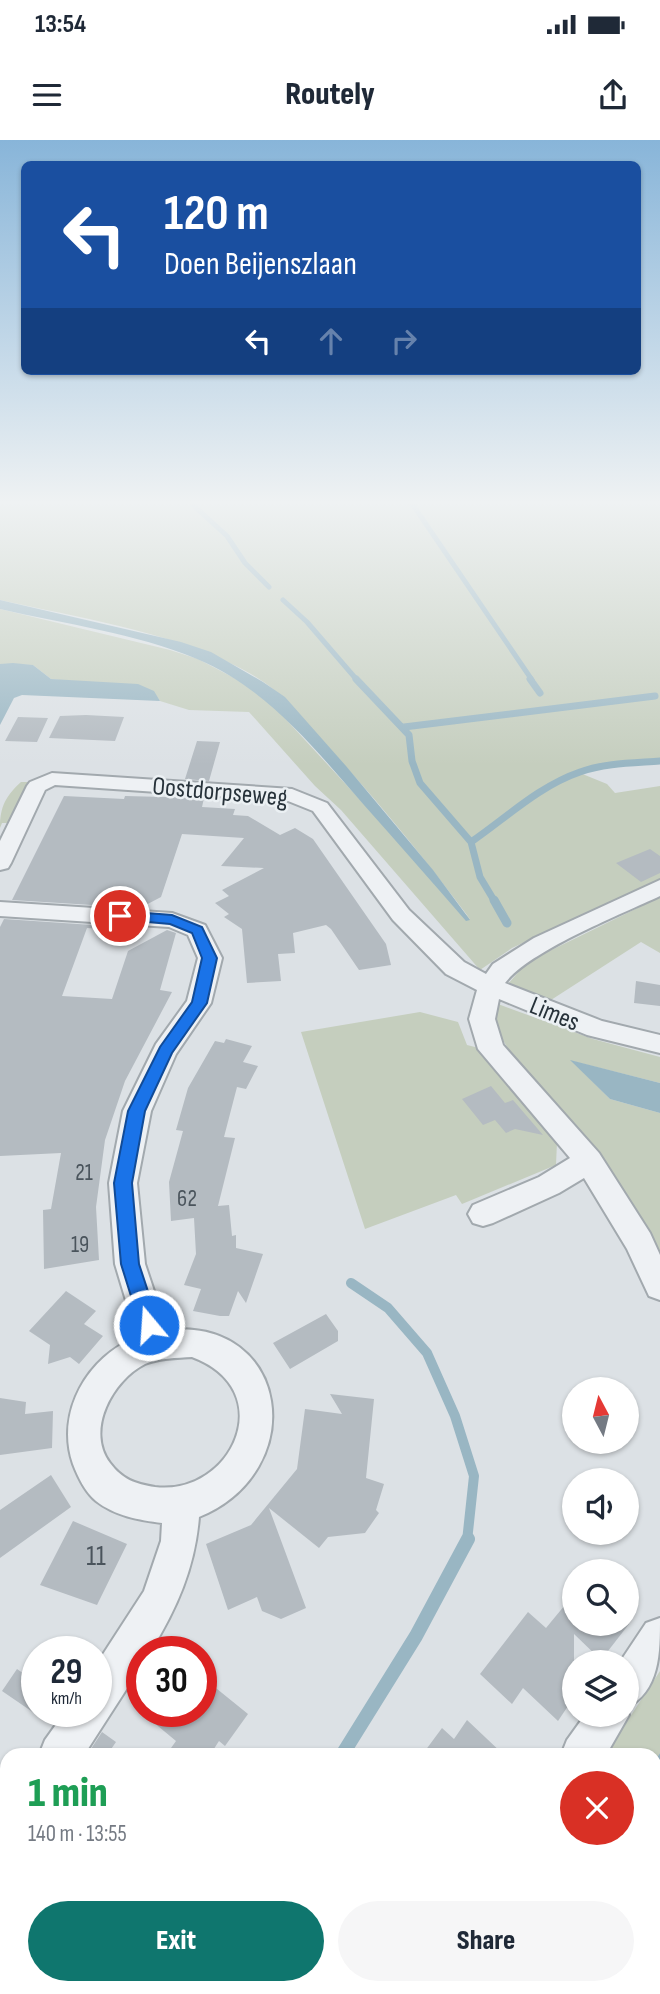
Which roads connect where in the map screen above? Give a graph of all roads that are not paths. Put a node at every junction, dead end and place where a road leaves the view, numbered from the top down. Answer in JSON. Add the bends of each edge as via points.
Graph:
{"nodes":[{"id":1,"x":0,"y":863,"type":"edge"},
{"id":2,"x":660,"y":887,"type":"edge"},
{"id":3,"x":0,"y":909,"type":"edge"},
{"id":4,"x":455,"y":968,"type":"joint"},
{"id":5,"x":490,"y":986,"type":"junction"},
{"id":6,"x":660,"y":1044,"type":"edge"},
{"id":7,"x":589,"y":1161,"type":"junction"},
{"id":8,"x":483,"y":1214,"type":"dead end"},
{"id":9,"x":660,"y":1287,"type":"edge"},
{"id":10,"x":156,"y":1345,"type":"junction"},
{"id":11,"x":182,"y":1505,"type":"junction"},
{"id":12,"x":660,"y":1637,"type":"edge"},
{"id":13,"x":639,"y":1668,"type":"edge"},
{"id":14,"x":112,"y":1676,"type":"edge"},
{"id":15,"x":79,"y":1727,"type":"edge"},
{"id":16,"x":601,"y":1727,"type":"edge"},
{"id":17,"x":66,"y":1748,"type":"edge"},
{"id":18,"x":587,"y":1748,"type":"edge"}],
"edges":[{"from":1,"to":4,"type":"street","name":"Oostdorpseweg","via":[[37,786],[52,779],[292,795],[320,807],[401,915]]},
{"from":2,"to":5,"type":"street","via":[[542,943],[502,970]]},
{"from":3,"to":10,"type":"street","via":[[172,919],[197,930],[210,958],[199,1003],[165,1051],[136,1111],[123,1183],[130,1264]]},
{"from":4,"to":5,"type":"street","name":"Limes"},
{"from":5,"to":6,"type":"street","name":"Limes","via":[[596,1028]]},
{"from":5,"to":7,"type":"street","via":[[482,1019],[491,1049]]},
{"from":7,"to":8,"type":"street","via":[[549,1185]]},
{"from":7,"to":9,"type":"street","via":[[639,1242]]},
{"from":10,"to":11,"type":"street","via":[[132,1354],[107,1374],[90,1401],[84,1422],[85,1444],[91,1466],[104,1484],[123,1497],[145,1505]]},
{"from":10,"to":11,"type":"street","via":[[192,1343],[220,1353],[238,1367],[258,1408],[256,1433],[247,1457],[231,1479]]},
{"from":11,"to":14,"type":"street","via":[[179,1541],[160,1601]]},
{"from":12,"to":13,"type":"street"},
{"from":15,"to":17,"type":"street"},
{"from":16,"to":18,"type":"street"}]}
